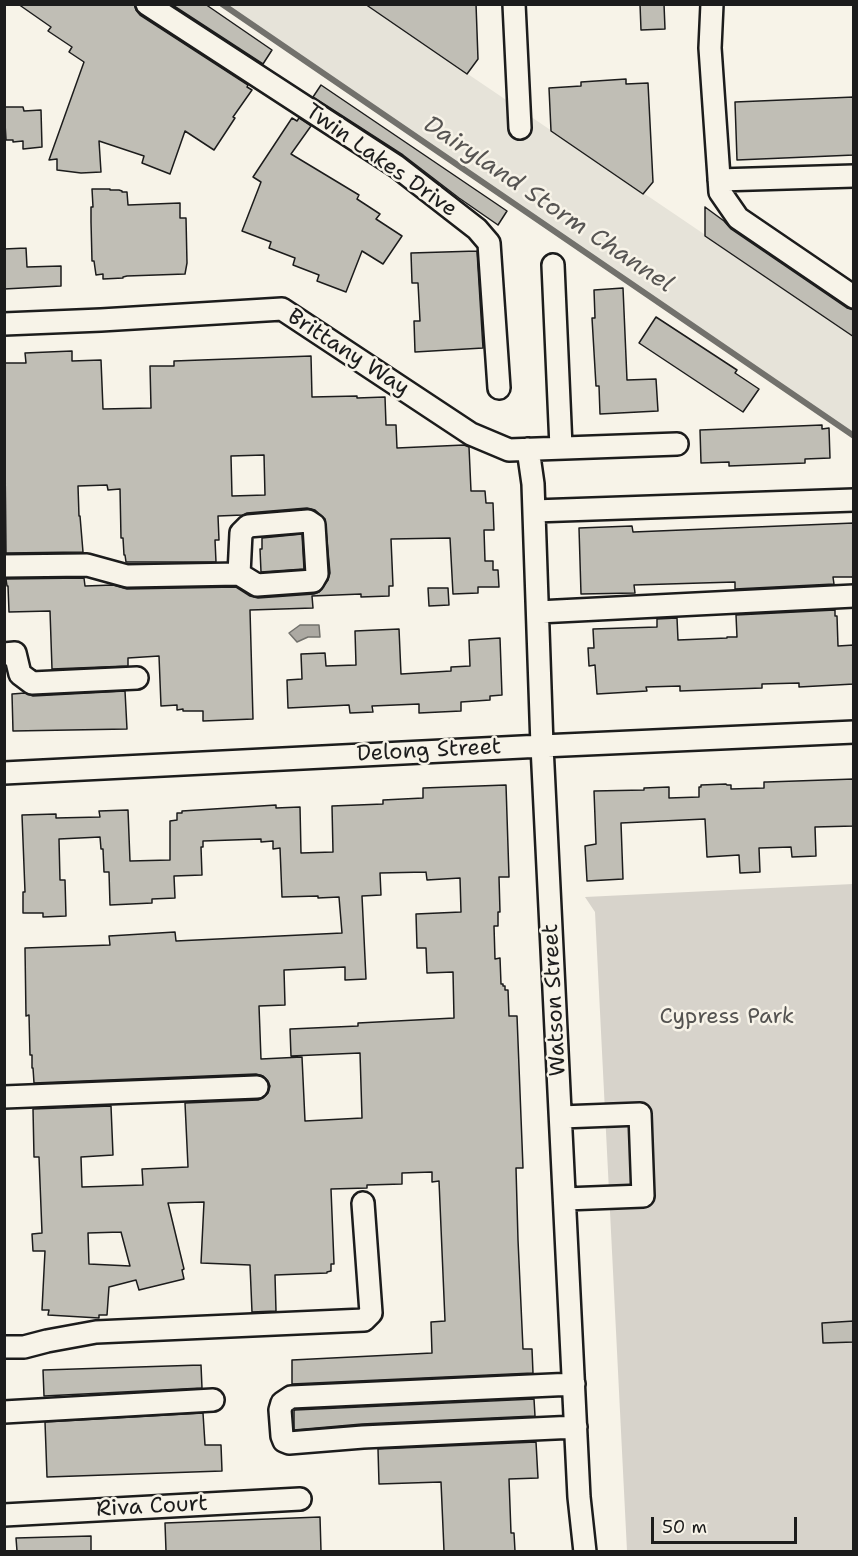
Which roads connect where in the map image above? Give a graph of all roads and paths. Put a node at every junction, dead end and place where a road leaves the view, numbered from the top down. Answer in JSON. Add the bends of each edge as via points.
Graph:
{"nodes":[{"id":1,"x":147,"y":4,"type":"edge"},
{"id":2,"x":514,"y":4,"type":"edge"},
{"id":3,"x":712,"y":4,"type":"edge"},
{"id":4,"x":520,"y":128,"type":"dead end"},
{"id":5,"x":854,"y":176,"type":"edge"},
{"id":6,"x":719,"y":180,"type":"junction"},
{"id":7,"x":553,"y":266,"type":"dead end"},
{"id":8,"x":854,"y":297,"type":"edge"},
{"id":9,"x":4,"y":324,"type":"edge"},
{"id":10,"x":499,"y":388,"type":"dead end"},
{"id":11,"x":677,"y":444,"type":"dead end"},
{"id":12,"x":561,"y":447,"type":"junction"},
{"id":13,"x":528,"y":448,"type":"junction"},
{"id":14,"x":854,"y":500,"type":"edge"},
{"id":15,"x":534,"y":511,"type":"junction"},
{"id":16,"x":4,"y":566,"type":"edge"},
{"id":17,"x":239,"y":574,"type":"dead end"},
{"id":18,"x":854,"y":596,"type":"edge"},
{"id":19,"x":538,"y":612,"type":"junction"},
{"id":20,"x":4,"y":654,"type":"edge"},
{"id":21,"x":137,"y":678,"type":"dead end"},
{"id":22,"x":854,"y":732,"type":"edge"},
{"id":23,"x":543,"y":746,"type":"junction"},
{"id":24,"x":4,"y":773,"type":"edge"},
{"id":25,"x":257,"y":1087,"type":"dead end"},
{"id":26,"x":4,"y":1097,"type":"edge"},
{"id":27,"x":561,"y":1117,"type":"junction"},
{"id":28,"x":565,"y":1199,"type":"junction"},
{"id":29,"x":363,"y":1203,"type":"dead end"},
{"id":30,"x":4,"y":1347,"type":"edge"},
{"id":31,"x":574,"y":1384,"type":"junction"},
{"id":32,"x":213,"y":1400,"type":"dead end"},
{"id":33,"x":4,"y":1412,"type":"edge"},
{"id":34,"x":576,"y":1427,"type":"junction"},
{"id":35,"x":300,"y":1499,"type":"dead end"},
{"id":36,"x":4,"y":1515,"type":"edge"},
{"id":37,"x":585,"y":1551,"type":"edge"}],
"edges":[{"from":1,"to":10,"type":"street","name":"Twin Lakes Drive","via":[[396,166],[477,228],[489,243]]},
{"from":2,"to":4,"type":"street"},
{"from":3,"to":6,"type":"street","via":[[710,48]]},
{"from":5,"to":6,"type":"street"},
{"from":6,"to":8,"type":"street","via":[[720,192],[738,218]]},
{"from":7,"to":12,"type":"street"},
{"from":9,"to":13,"type":"street","name":"Brittany Way","via":[[282,309],[471,434],[509,450]]},
{"from":11,"to":12,"type":"street","name":"Brittany Way"},
{"from":12,"to":13,"type":"street","name":"Brittany Way"},
{"from":13,"to":15,"type":"street","name":"Watson Street"},
{"from":14,"to":15,"type":"street"},
{"from":15,"to":19,"type":"street","name":"Watson Street"},
{"from":16,"to":17,"type":"street","via":[[87,565],[127,576]]},
{"from":18,"to":19,"type":"street"},
{"from":19,"to":23,"type":"street","name":"Watson Street"},
{"from":20,"to":21,"type":"street","via":[[15,653],[20,674],[32,683]]},
{"from":22,"to":23,"type":"street","name":"Delong Street"},
{"from":23,"to":24,"type":"street","name":"Delong Street"},
{"from":23,"to":27,"type":"street","name":"Watson Street"},
{"from":25,"to":26,"type":"street"},
{"from":27,"to":28,"type":"street","name":"Watson Street"},
{"from":27,"to":28,"type":"street","via":[[640,1114],[643,1196]]},
{"from":28,"to":31,"type":"street","name":"Watson Street"},
{"from":29,"to":30,"type":"street","via":[[371,1313],[364,1320],[96,1332],[24,1347]]},
{"from":31,"to":34,"type":"street","name":"Watson Street"},
{"from":31,"to":34,"type":"street","via":[[291,1397],[280,1410],[282,1436],[289,1443]]},
{"from":32,"to":33,"type":"street"},
{"from":34,"to":37,"type":"street","name":"Watson Street"},
{"from":35,"to":36,"type":"street","name":"Riva Court"}]}
